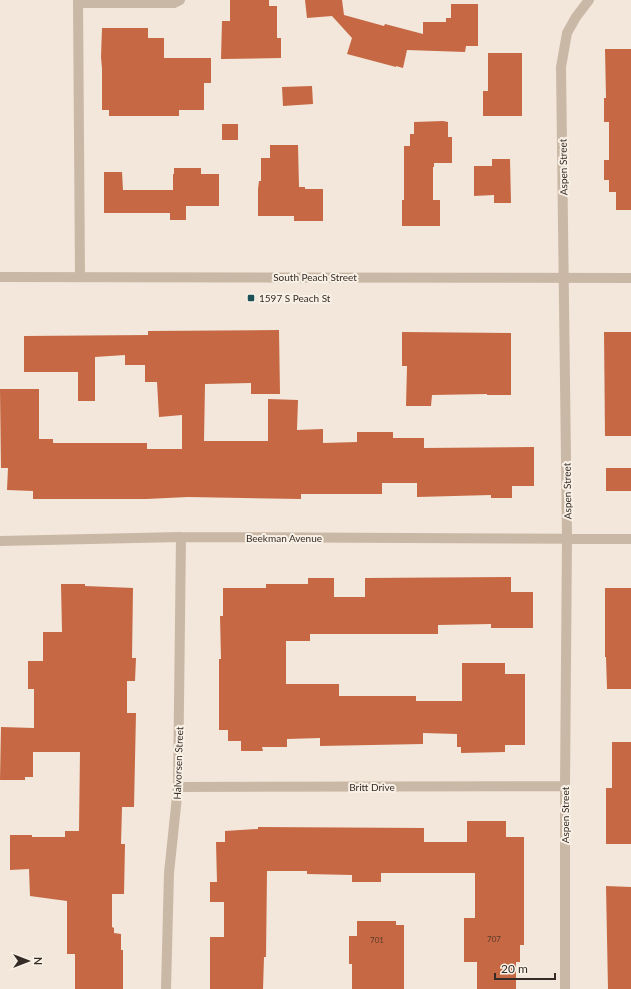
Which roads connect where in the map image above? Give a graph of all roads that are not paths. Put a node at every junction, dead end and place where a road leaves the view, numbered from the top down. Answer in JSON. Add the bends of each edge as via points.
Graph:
{"nodes":[{"id":1,"x":180,"y":0,"type":"edge"},
{"id":2,"x":589,"y":0,"type":"edge"},
{"id":3,"x":78,"y":1,"type":"edge"},
{"id":4,"x":0,"y":277,"type":"edge"},
{"id":5,"x":80,"y":277,"type":"junction"},
{"id":6,"x":564,"y":278,"type":"junction"},
{"id":7,"x":631,"y":278,"type":"edge"},
{"id":8,"x":181,"y":537,"type":"junction"},
{"id":9,"x":567,"y":538,"type":"junction"},
{"id":10,"x":631,"y":539,"type":"edge"},
{"id":11,"x":0,"y":541,"type":"edge"},
{"id":12,"x":565,"y":786,"type":"junction"},
{"id":13,"x":178,"y":787,"type":"junction"},
{"id":14,"x":166,"y":989,"type":"edge"},
{"id":15,"x":565,"y":989,"type":"edge"}],
"edges":[{"from":1,"to":3,"type":"street","via":[[174,3]]},
{"from":2,"to":6,"type":"street","name":"Aspen Street","via":[[567,33],[561,67]]},
{"from":3,"to":5,"type":"street"},
{"from":4,"to":5,"type":"street","name":"South Peach Street"},
{"from":5,"to":6,"type":"street","name":"South Peach Street"},
{"from":6,"to":7,"type":"street","name":"South Peach Street"},
{"from":6,"to":9,"type":"street","name":"Aspen Street"},
{"from":8,"to":9,"type":"street","name":"Beekman Avenue"},
{"from":8,"to":11,"type":"street","name":"Beekman Avenue"},
{"from":8,"to":13,"type":"street","name":"Halvorsen Street"},
{"from":9,"to":10,"type":"street","name":"Beekman Avenue"},
{"from":9,"to":12,"type":"street","name":"Aspen Street"},
{"from":12,"to":13,"type":"street","name":"Britt Drive"},
{"from":12,"to":15,"type":"street","name":"Aspen Street"},
{"from":13,"to":14,"type":"street","name":"Halvorsen Street","via":[[169,873]]}]}
